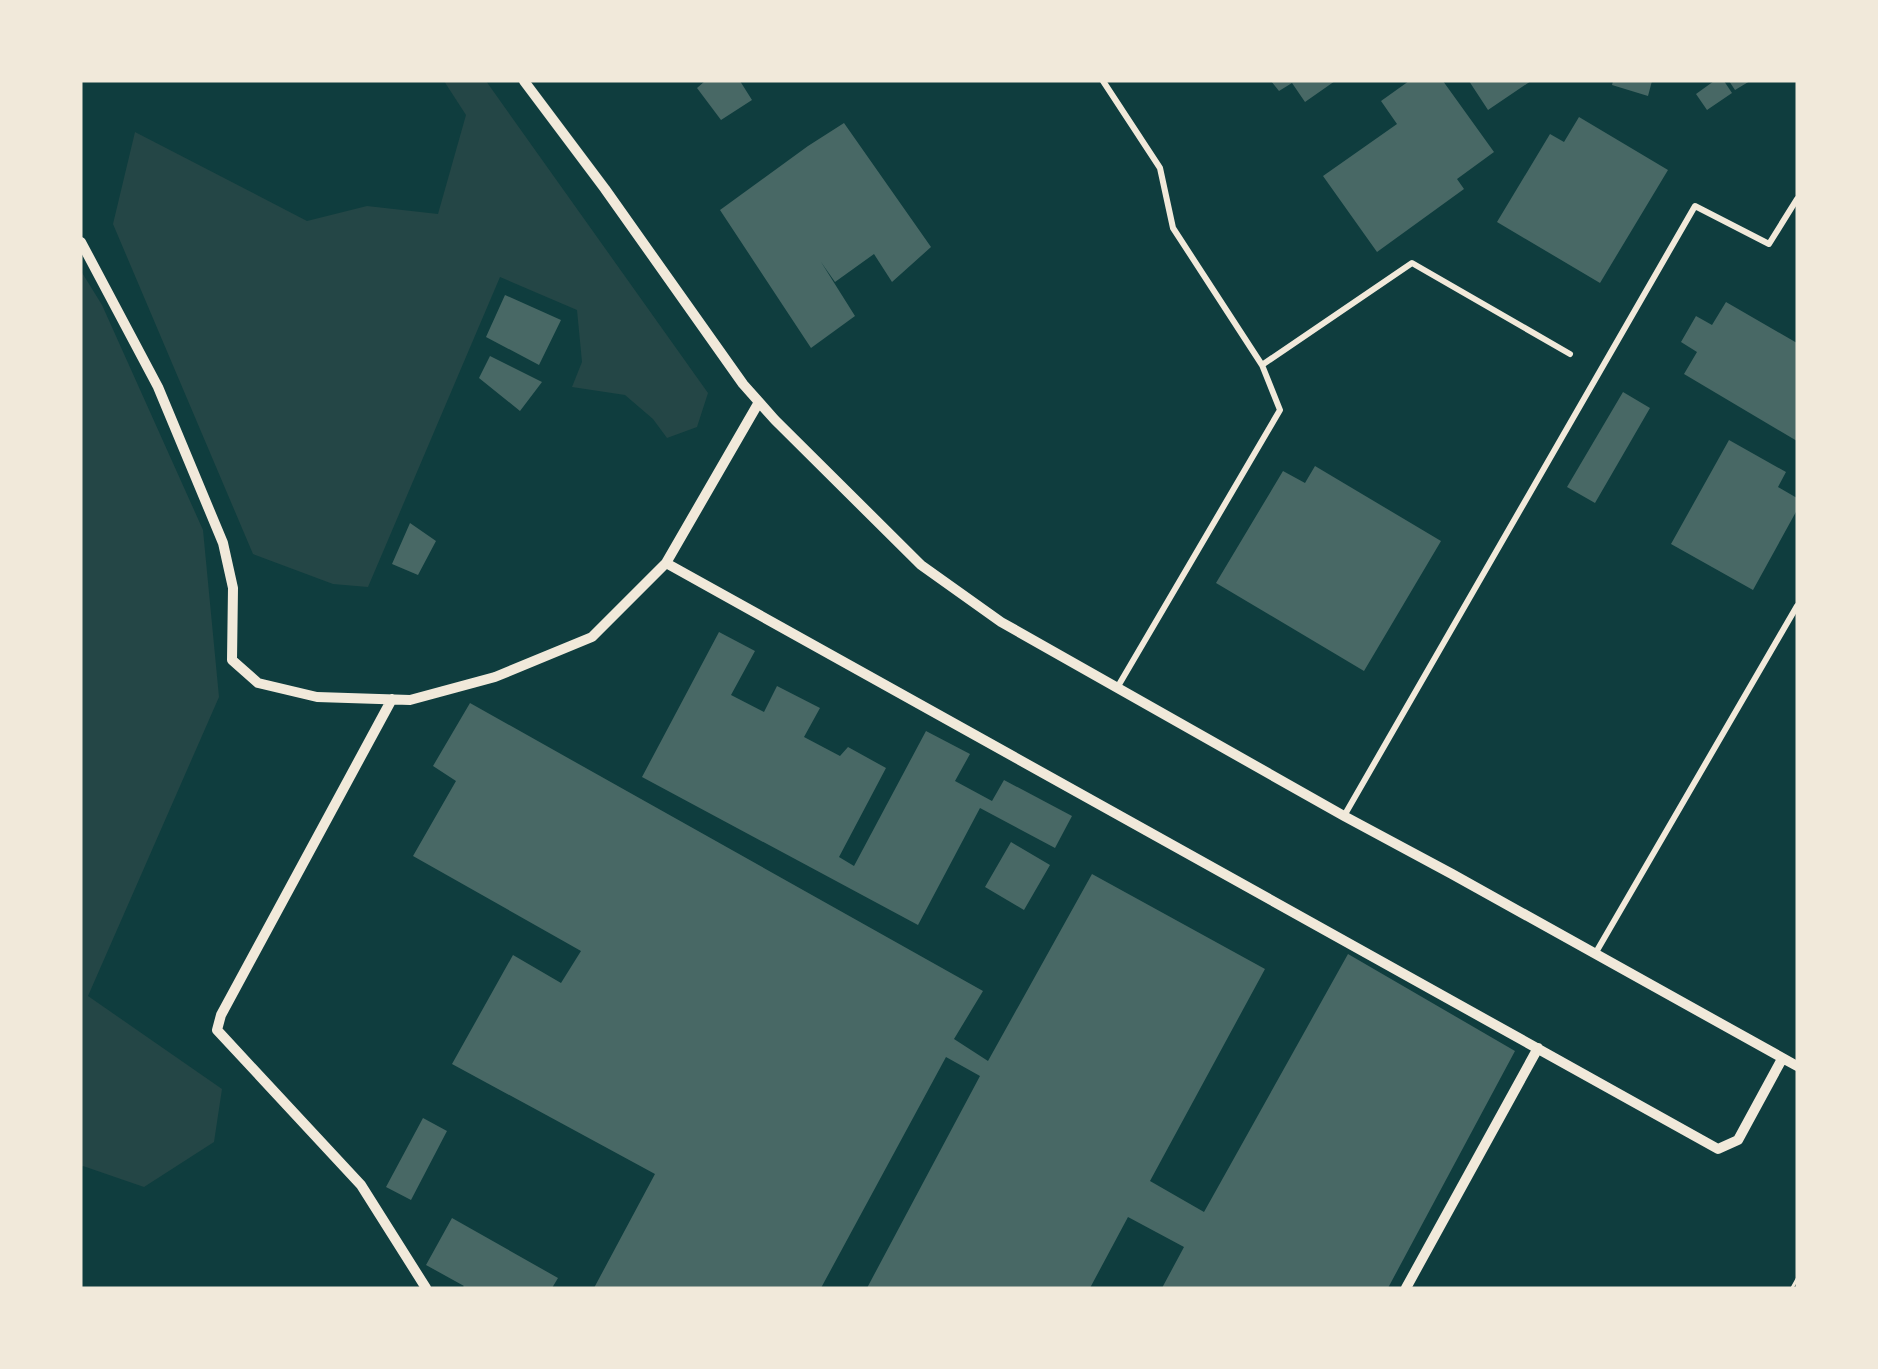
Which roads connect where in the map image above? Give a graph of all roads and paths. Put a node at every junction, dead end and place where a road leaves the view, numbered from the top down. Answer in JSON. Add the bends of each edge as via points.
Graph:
{"nodes":[{"id":1,"x":524,"y":81,"type":"edge"},
{"id":2,"x":1103,"y":81,"type":"edge"},
{"id":3,"x":1797,"y":199,"type":"edge"},
{"id":4,"x":81,"y":242,"type":"edge"},
{"id":5,"x":1570,"y":354,"type":"dead end"},
{"id":6,"x":1262,"y":365,"type":"junction"},
{"id":7,"x":759,"y":402,"type":"junction"},
{"id":8,"x":666,"y":563,"type":"junction"},
{"id":9,"x":1797,"y":606,"type":"edge"},
{"id":10,"x":1117,"y":688,"type":"junction"},
{"id":11,"x":392,"y":699,"type":"junction"},
{"id":12,"x":1344,"y":816,"type":"junction"},
{"id":13,"x":1595,"y":955,"type":"junction"},
{"id":14,"x":1538,"y":1048,"type":"junction"},
{"id":15,"x":1782,"y":1059,"type":"junction"},
{"id":16,"x":1797,"y":1066,"type":"edge"},
{"id":17,"x":1797,"y":1279,"type":"edge"},
{"id":18,"x":426,"y":1288,"type":"edge"},
{"id":19,"x":1406,"y":1288,"type":"edge"},
{"id":20,"x":1792,"y":1288,"type":"edge"}],
"edges":[{"from":1,"to":7,"type":"street"},
{"from":2,"to":6,"type":"street","via":[[1160,168],[1173,228]]},
{"from":3,"to":12,"type":"street","via":[[1769,244],[1695,206]]},
{"from":4,"to":11,"type":"street","via":[[158,387],[223,543],[233,588],[232,660],[258,683],[317,697]]},
{"from":5,"to":6,"type":"street","via":[[1412,263]]},
{"from":6,"to":10,"type":"street","via":[[1280,410]]},
{"from":7,"to":8,"type":"street"},
{"from":7,"to":10,"type":"street","via":[[921,566],[1001,622]]},
{"from":8,"to":11,"type":"street","via":[[592,637],[495,678],[410,700]]},
{"from":8,"to":14,"type":"street"},
{"from":9,"to":13,"type":"street"},
{"from":10,"to":12,"type":"street"},
{"from":11,"to":18,"type":"street","via":[[221,1015],[217,1030],[361,1185]]},
{"from":12,"to":13,"type":"street"},
{"from":13,"to":15,"type":"street"},
{"from":14,"to":15,"type":"street","via":[[1718,1149],[1738,1140]]},
{"from":14,"to":19,"type":"street"},
{"from":15,"to":16,"type":"street"},
{"from":17,"to":20,"type":"path"}]}
